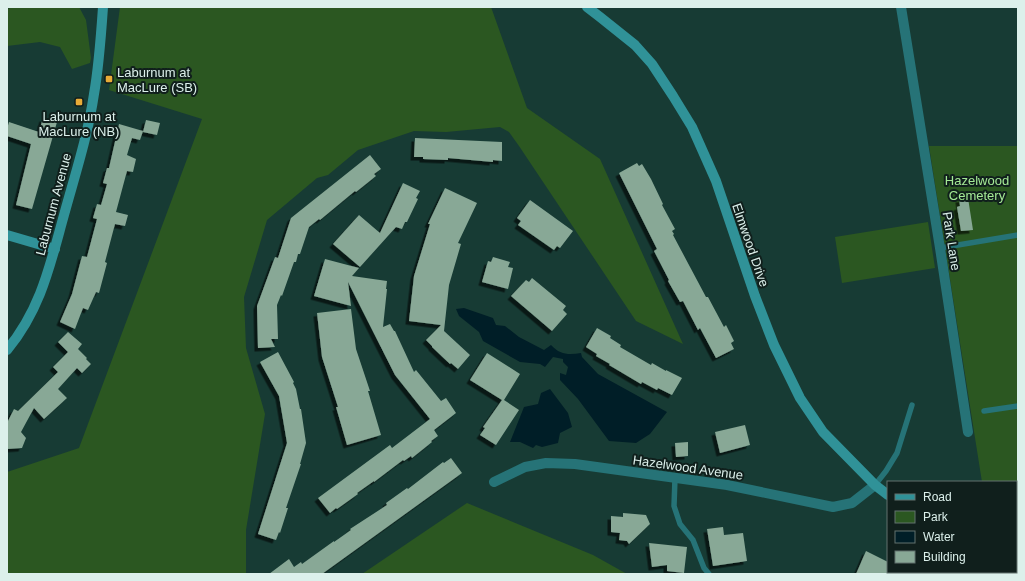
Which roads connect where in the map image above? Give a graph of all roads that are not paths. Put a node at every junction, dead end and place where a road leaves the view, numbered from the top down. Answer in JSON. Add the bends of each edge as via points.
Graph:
{"nodes":[{"id":1,"x":104,"y":7,"type":"edge"},
{"id":2,"x":586,"y":7,"type":"edge"},
{"id":3,"x":901,"y":7,"type":"edge"},
{"id":4,"x":7,"y":235,"type":"edge"},
{"id":5,"x":1018,"y":235,"type":"edge"},
{"id":6,"x":940,"y":248,"type":"junction"},
{"id":7,"x":55,"y":249,"type":"junction"},
{"id":8,"x":7,"y":350,"type":"edge"},
{"id":9,"x":912,"y":405,"type":"dead end"},
{"id":10,"x":1018,"y":406,"type":"edge"},
{"id":11,"x":984,"y":411,"type":"dead end"},
{"id":12,"x":968,"y":432,"type":"dead end"},
{"id":13,"x":675,"y":478,"type":"junction"},
{"id":14,"x":494,"y":482,"type":"dead end"},
{"id":15,"x":875,"y":485,"type":"junction"},
{"id":16,"x":887,"y":494,"type":"edge"},
{"id":17,"x":709,"y":574,"type":"edge"}],
"edges":[{"from":1,"to":7,"type":"street","name":"Laburnum Avenue","via":[[88,126]]},
{"from":2,"to":15,"type":"street","name":"Elmwood Drive","via":[[624,35],[652,64],[688,121],[716,181],[774,344],[797,391],[823,432]]},
{"from":3,"to":6,"type":"street","name":"Park Lane"},
{"from":4,"to":7,"type":"street"},
{"from":5,"to":6,"type":"lane"},
{"from":6,"to":12,"type":"street","name":"Park Lane"},
{"from":7,"to":8,"type":"street","name":"Laburnum Avenue","via":[[41,295],[28,322]]},
{"from":9,"to":15,"type":"lane","via":[[898,453]]},
{"from":10,"to":11,"type":"lane"},
{"from":13,"to":14,"type":"street","name":"Hazelwood Avenue","via":[[575,464],[546,463],[525,467]]},
{"from":13,"to":15,"type":"street","name":"Hazelwood Avenue","via":[[727,485],[833,507],[852,503]]},
{"from":13,"to":17,"type":"lane","via":[[674,506],[680,524],[693,540]]},
{"from":15,"to":16,"type":"street","name":"Elmwood Drive"}]}
